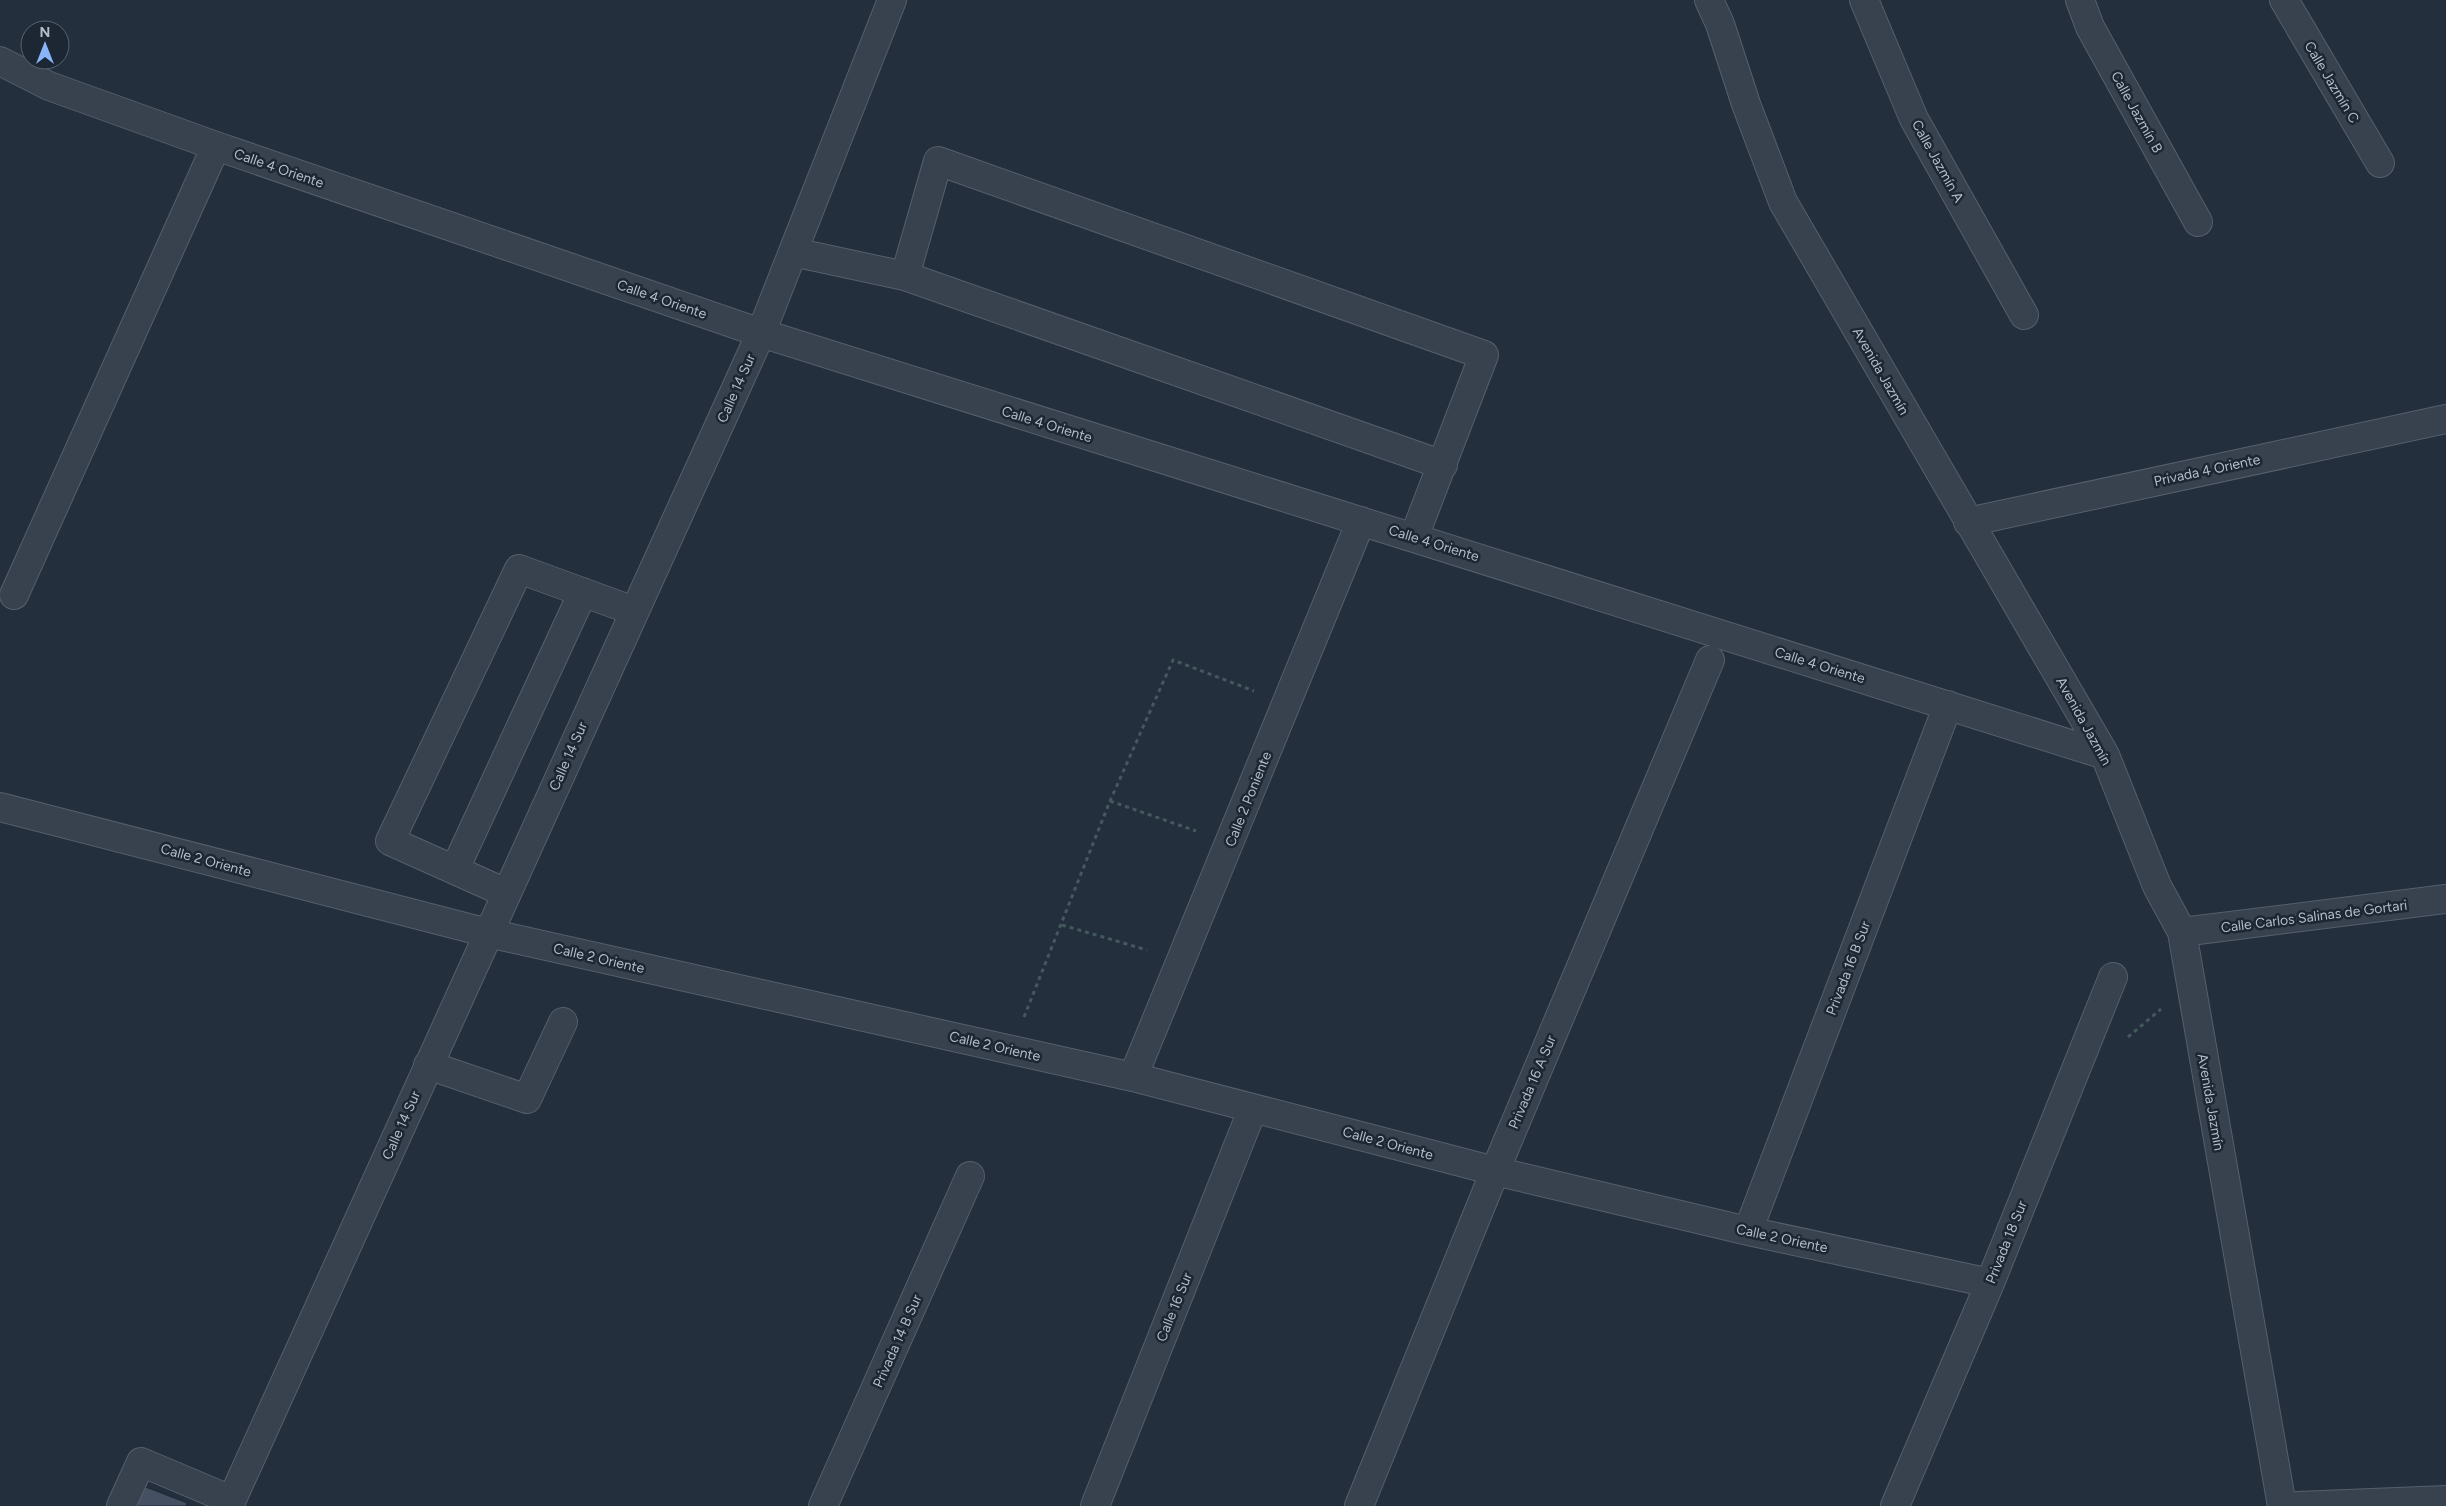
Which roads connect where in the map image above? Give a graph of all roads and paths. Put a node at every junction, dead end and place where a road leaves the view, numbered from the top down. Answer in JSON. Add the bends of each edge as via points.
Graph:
{"nodes":[{"id":1,"x":892,"y":0,"type":"edge"},
{"id":2,"x":1864,"y":0,"type":"edge"},
{"id":3,"x":2080,"y":0,"type":"edge"},
{"id":4,"x":2284,"y":0,"type":"edge"},
{"id":5,"x":1715,"y":8,"type":"edge"},
{"id":6,"x":0,"y":61,"type":"edge"},
{"id":7,"x":216,"y":146,"type":"junction"},
{"id":8,"x":2380,"y":163,"type":"dead end"},
{"id":9,"x":2198,"y":222,"type":"dead end"},
{"id":10,"x":793,"y":252,"type":"junction"},
{"id":11,"x":905,"y":276,"type":"junction"},
{"id":12,"x":2024,"y":315,"type":"dead end"},
{"id":13,"x":761,"y":333,"type":"junction"},
{"id":14,"x":2446,"y":419,"type":"edge"},
{"id":15,"x":1443,"y":465,"type":"junction"},
{"id":16,"x":1361,"y":521,"type":"junction"},
{"id":17,"x":1968,"y":522,"type":"junction"},
{"id":18,"x":1414,"y":537,"type":"junction"},
{"id":19,"x":583,"y":592,"type":"junction"},
{"id":20,"x":14,"y":595,"type":"dead end"},
{"id":21,"x":634,"y":611,"type":"junction"},
{"id":22,"x":1710,"y":660,"type":"dead end"},
{"id":23,"x":1287,"y":704,"type":"junction"},
{"id":24,"x":1948,"y":705,"type":"junction"},
{"id":25,"x":2105,"y":755,"type":"junction"},
{"id":26,"x":1110,"y":801,"type":"junction"},
{"id":27,"x":0,"y":807,"type":"edge"},
{"id":28,"x":1230,"y":843,"type":"junction"},
{"id":29,"x":455,"y":869,"type":"junction"},
{"id":30,"x":506,"y":893,"type":"junction"},
{"id":31,"x":2446,"y":899,"type":"edge"},
{"id":32,"x":1062,"y":924,"type":"junction"},
{"id":33,"x":2182,"y":932,"type":"junction"},
{"id":34,"x":488,"y":933,"type":"junction"},
{"id":35,"x":1181,"y":960,"type":"junction"},
{"id":36,"x":2113,"y":977,"type":"dead end"},
{"id":37,"x":2190,"y":982,"type":"junction"},
{"id":38,"x":563,"y":1022,"type":"dead end"},
{"id":39,"x":1010,"y":1050,"type":"junction"},
{"id":40,"x":2081,"y":1056,"type":"junction"},
{"id":41,"x":428,"y":1065,"type":"junction"},
{"id":42,"x":1133,"y":1077,"type":"junction"},
{"id":43,"x":1254,"y":1108,"type":"junction"},
{"id":44,"x":1495,"y":1171,"type":"junction"},
{"id":45,"x":970,"y":1176,"type":"dead end"},
{"id":46,"x":1748,"y":1231,"type":"junction"},
{"id":47,"x":1990,"y":1283,"type":"junction"},
{"id":48,"x":2446,"y":1500,"type":"edge"},
{"id":49,"x":230,"y":1503,"type":"edge"},
{"id":50,"x":121,"y":1506,"type":"edge"},
{"id":51,"x":824,"y":1506,"type":"edge"},
{"id":52,"x":1095,"y":1506,"type":"edge"},
{"id":53,"x":1358,"y":1506,"type":"edge"},
{"id":54,"x":1895,"y":1506,"type":"edge"},
{"id":55,"x":2282,"y":1506,"type":"edge"},
{"id":56,"x":2298,"y":1506,"type":"edge"}],
"edges":[{"from":1,"to":10,"type":"street","name":"Calle 14 Sur"},
{"from":2,"to":12,"type":"street","name":"Calle Jazmín A","via":[[1914,119]]},
{"from":3,"to":9,"type":"street","name":"Calle Jazmín B","via":[[2090,27]]},
{"from":4,"to":8,"type":"street","name":"Calle Jazmín C"},
{"from":5,"to":17,"type":"street","name":"Avenida Jazmín","via":[[1746,104],[1783,202]]},
{"from":6,"to":7,"type":"street","name":"Calle 4 Oriente","via":[[49,86]]},
{"from":7,"to":13,"type":"street","name":"Calle 4 Oriente"},
{"from":7,"to":20,"type":"street"},
{"from":10,"to":11,"type":"street"},
{"from":10,"to":13,"type":"street","name":"Calle 14 Sur"},
{"from":11,"to":15,"type":"street"},
{"from":11,"to":15,"type":"street","via":[[938,161],[1484,356]]},
{"from":13,"to":16,"type":"street","name":"Calle 4 Oriente"},
{"from":13,"to":21,"type":"street","name":"Calle 14 Sur"},
{"from":14,"to":17,"type":"street","name":"Privada 4 Oriente"},
{"from":15,"to":18,"type":"street"},
{"from":16,"to":18,"type":"street","name":"Calle 4 Oriente"},
{"from":16,"to":23,"type":"street","name":"Calle 2 Poniente"},
{"from":17,"to":25,"type":"street","name":"Avenida Jazmín"},
{"from":18,"to":24,"type":"street","name":"Calle 4 Oriente"},
{"from":19,"to":21,"type":"street"},
{"from":19,"to":29,"type":"street"},
{"from":19,"to":29,"type":"street","via":[[519,569],[390,841]]},
{"from":21,"to":30,"type":"street","name":"Calle 14 Sur"},
{"from":22,"to":44,"type":"street","name":"Privada 16 A Sur"},
{"from":23,"to":26,"type":"path","via":[[1173,660]]},
{"from":23,"to":28,"type":"street","name":"Calle 2 Poniente"},
{"from":24,"to":25,"type":"street","name":"Calle 4 Oriente"},
{"from":24,"to":46,"type":"street","name":"Privada 16 B Sur"},
{"from":25,"to":33,"type":"street","name":"Avenida Jazmín","via":[[2157,886]]},
{"from":26,"to":28,"type":"path"},
{"from":26,"to":32,"type":"path"},
{"from":27,"to":34,"type":"street","name":"Calle 2 Oriente"},
{"from":28,"to":35,"type":"street","name":"Calle 2 Poniente"},
{"from":29,"to":30,"type":"street"},
{"from":30,"to":34,"type":"street","name":"Calle 14 Sur"},
{"from":31,"to":33,"type":"street","name":"Calle Carlos Salinas de Gortari"},
{"from":32,"to":35,"type":"path"},
{"from":32,"to":39,"type":"path"},
{"from":33,"to":37,"type":"street","name":"Avenida Jazmín"},
{"from":34,"to":39,"type":"street","name":"Calle 2 Oriente"},
{"from":34,"to":41,"type":"street","name":"Calle 14 Sur"},
{"from":35,"to":42,"type":"street","name":"Calle 2 Poniente"},
{"from":36,"to":40,"type":"street","name":"Privada 18 Sur"},
{"from":37,"to":40,"type":"path","via":[[2146,1024],[2122,1041]]},
{"from":37,"to":55,"type":"street","name":"Avenida Jazmín"},
{"from":38,"to":41,"type":"street","via":[[527,1099]]},
{"from":39,"to":42,"type":"street","name":"Calle 2 Oriente"},
{"from":40,"to":47,"type":"street","name":"Privada 18 Sur"},
{"from":41,"to":49,"type":"street","name":"Calle 14 Sur"},
{"from":42,"to":43,"type":"street","name":"Calle 2 Oriente"},
{"from":43,"to":44,"type":"street","name":"Calle 2 Oriente"},
{"from":43,"to":52,"type":"street","name":"Calle 16 Sur"},
{"from":44,"to":46,"type":"street","name":"Calle 2 Oriente"},
{"from":44,"to":53,"type":"street","name":"Privada 16 A Sur"},
{"from":45,"to":51,"type":"street","name":"Privada 14 B Sur"},
{"from":46,"to":47,"type":"street","name":"Calle 2 Oriente"},
{"from":47,"to":54,"type":"street","name":"Privada 18 Sur"},
{"from":48,"to":56,"type":"street"},
{"from":49,"to":50,"type":"street","via":[[141,1462]]}]}
